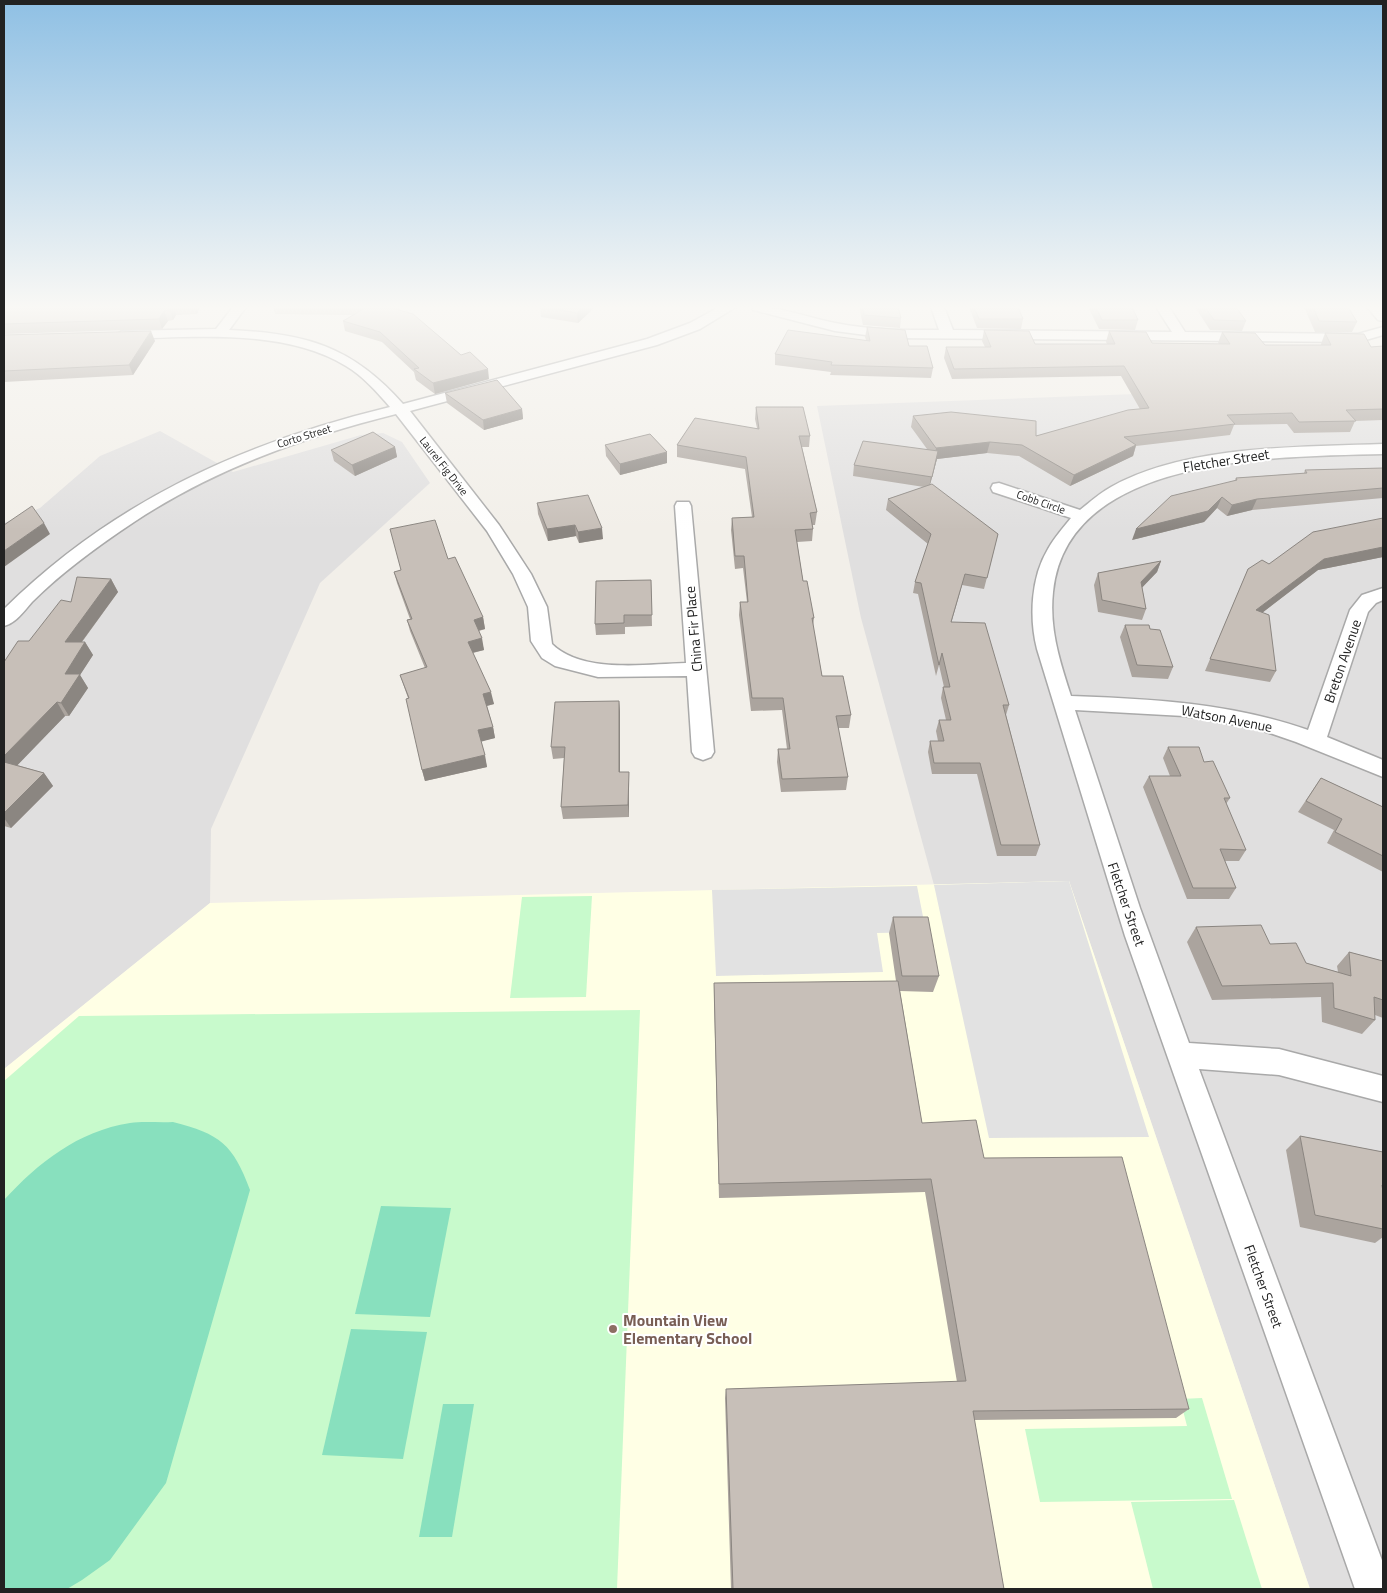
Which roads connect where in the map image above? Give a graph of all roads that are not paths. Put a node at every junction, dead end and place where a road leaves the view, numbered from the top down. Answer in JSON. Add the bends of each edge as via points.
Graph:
{"nodes":[{"id":1,"x":372,"y":381,"type":"edge"},
{"id":2,"x":504,"y":381,"type":"edge"},
{"id":3,"x":400,"y":409,"type":"junction"},
{"id":4,"x":1383,"y":449,"type":"edge"},
{"id":5,"x":1000,"y":488,"type":"dead end"},
{"id":6,"x":684,"y":506,"type":"dead end"},
{"id":7,"x":1082,"y":516,"type":"junction"},
{"id":8,"x":1383,"y":594,"type":"edge"},
{"id":9,"x":4,"y":620,"type":"edge"},
{"id":10,"x":696,"y":669,"type":"junction"},
{"id":11,"x":1063,"y":703,"type":"junction"},
{"id":12,"x":1315,"y":740,"type":"junction"},
{"id":13,"x":703,"y":752,"type":"dead end"},
{"id":14,"x":1383,"y":768,"type":"edge"},
{"id":15,"x":1180,"y":1055,"type":"junction"},
{"id":16,"x":1383,"y":1089,"type":"edge"},
{"id":17,"x":1374,"y":1589,"type":"edge"}],
"edges":[{"from":1,"to":3,"type":"street","name":"Laurel Fig Drive"},
{"from":2,"to":3,"type":"street","name":"Corto Street"},
{"from":3,"to":9,"type":"street","name":"Corto Street","via":[[277,444],[216,469],[152,503],[101,536],[52,574]]},
{"from":3,"to":10,"type":"street","name":"Laurel Fig Drive","via":[[507,548],[531,591],[539,614],[539,639],[549,653],[572,666],[597,670]]},
{"from":4,"to":7,"type":"street","name":"Fletcher Street","via":[[1271,453],[1194,463],[1127,486]]},
{"from":5,"to":7,"type":"street","name":"Cobb Circle"},
{"from":6,"to":10,"type":"street","name":"China Fir Place"},
{"from":7,"to":11,"type":"street","name":"Fletcher Street","via":[[1054,552],[1042,593],[1044,639]]},
{"from":8,"to":12,"type":"street","name":"Breton Avenue","via":[[1369,599],[1359,610]]},
{"from":10,"to":13,"type":"street","name":"China Fir Place"},
{"from":11,"to":12,"type":"street","name":"Watson Avenue","via":[[1198,710],[1256,722]]},
{"from":11,"to":15,"type":"street","name":"Fletcher Street","via":[[1122,892]]},
{"from":12,"to":14,"type":"street","name":"Watson Avenue"},
{"from":15,"to":16,"type":"street","via":[[1279,1062]]},
{"from":15,"to":17,"type":"street","name":"Fletcher Street"}]}
